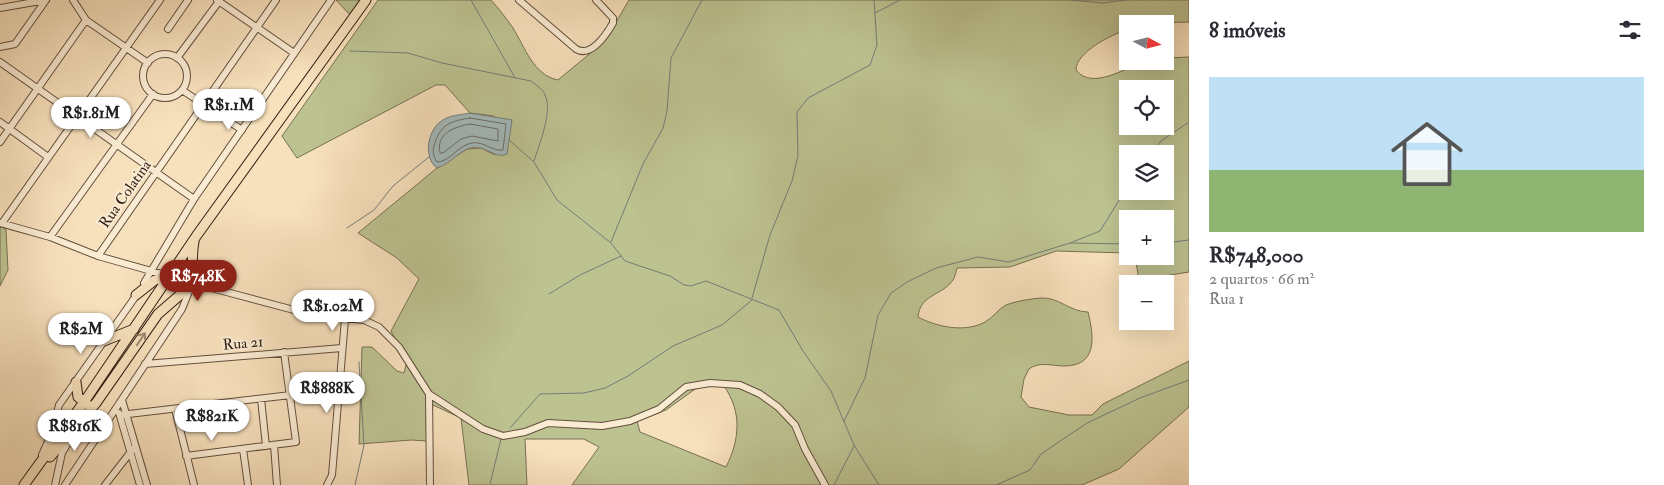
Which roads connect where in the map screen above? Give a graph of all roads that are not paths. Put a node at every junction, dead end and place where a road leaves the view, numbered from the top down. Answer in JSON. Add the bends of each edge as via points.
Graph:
{"nodes":[{"id":1,"x":46,"y":0,"type":"edge"},
{"id":2,"x":74,"y":0,"type":"edge"},
{"id":3,"x":160,"y":0,"type":"edge"},
{"id":4,"x":188,"y":0,"type":"edge"},
{"id":5,"x":219,"y":0,"type":"edge"},
{"id":6,"x":276,"y":0,"type":"edge"},
{"id":7,"x":330,"y":0,"type":"edge"},
{"id":8,"x":366,"y":0,"type":"edge"},
{"id":9,"x":519,"y":0,"type":"edge"},
{"id":10,"x":596,"y":0,"type":"edge"},
{"id":11,"x":0,"y":8,"type":"edge"},
{"id":12,"x":86,"y":20,"type":"junction"},
{"id":13,"x":258,"y":28,"type":"junction"},
{"id":14,"x":168,"y":29,"type":"dead end"},
{"id":15,"x":0,"y":47,"type":"edge"},
{"id":16,"x":126,"y":49,"type":"junction"},
{"id":17,"x":294,"y":53,"type":"junction"},
{"id":18,"x":178,"y":58,"type":"junction"},
{"id":19,"x":0,"y":62,"type":"edge"},
{"id":20,"x":148,"y":63,"type":"junction"},
{"id":21,"x":37,"y":88,"type":"junction"},
{"id":22,"x":182,"y":90,"type":"junction"},
{"id":23,"x":153,"y":94,"type":"junction"},
{"id":24,"x":204,"y":104,"type":"junction"},
{"id":25,"x":77,"y":117,"type":"junction"},
{"id":26,"x":0,"y":122,"type":"edge"},
{"id":27,"x":9,"y":128,"type":"junction"},
{"id":28,"x":242,"y":130,"type":"junction"},
{"id":29,"x":0,"y":142,"type":"edge"},
{"id":30,"x":117,"y":144,"type":"junction"},
{"id":31,"x":48,"y":157,"type":"junction"},
{"id":32,"x":156,"y":172,"type":"junction"},
{"id":33,"x":194,"y":200,"type":"junction"},
{"id":34,"x":1,"y":223,"type":"edge"},
{"id":35,"x":197,"y":234,"type":"junction"},
{"id":36,"x":50,"y":238,"type":"junction"},
{"id":37,"x":98,"y":256,"type":"junction"},
{"id":38,"x":140,"y":267,"type":"junction"},
{"id":39,"x":152,"y":271,"type":"junction"},
{"id":40,"x":170,"y":276,"type":"junction"},
{"id":41,"x":144,"y":283,"type":"junction"},
{"id":42,"x":192,"y":283,"type":"junction"},
{"id":43,"x":136,"y":295,"type":"junction"},
{"id":44,"x":169,"y":304,"type":"junction"},
{"id":45,"x":180,"y":312,"type":"junction"},
{"id":46,"x":345,"y":319,"type":"junction"},
{"id":47,"x":134,"y":329,"type":"junction"},
{"id":48,"x":104,"y":341,"type":"junction"},
{"id":49,"x":342,"y":348,"type":"junction"},
{"id":50,"x":284,"y":352,"type":"junction"},
{"id":51,"x":146,"y":364,"type":"junction"},
{"id":52,"x":76,"y":382,"type":"junction"},
{"id":53,"x":429,"y":394,"type":"junction"},
{"id":54,"x":291,"y":395,"type":"junction"},
{"id":55,"x":261,"y":399,"type":"junction"},
{"id":56,"x":122,"y":400,"type":"junction"},
{"id":57,"x":84,"y":402,"type":"junction"},
{"id":58,"x":96,"y":403,"type":"junction"},
{"id":59,"x":118,"y":406,"type":"junction"},
{"id":60,"x":175,"y":409,"type":"junction"},
{"id":61,"x":123,"y":415,"type":"junction"},
{"id":62,"x":85,"y":416,"type":"junction"},
{"id":63,"x":274,"y":445,"type":"junction"},
{"id":64,"x":266,"y":446,"type":"junction"},
{"id":65,"x":133,"y":448,"type":"junction"},
{"id":66,"x":243,"y":449,"type":"junction"},
{"id":67,"x":186,"y":456,"type":"junction"},
{"id":68,"x":37,"y":467,"type":"junction"},
{"id":69,"x":26,"y":482,"type":"edge"},
{"id":70,"x":55,"y":485,"type":"edge"},
{"id":71,"x":65,"y":485,"type":"edge"},
{"id":72,"x":105,"y":485,"type":"edge"},
{"id":73,"x":140,"y":485,"type":"edge"},
{"id":74,"x":147,"y":485,"type":"edge"},
{"id":75,"x":194,"y":485,"type":"edge"},
{"id":76,"x":248,"y":485,"type":"edge"},
{"id":77,"x":277,"y":485,"type":"edge"},
{"id":78,"x":327,"y":485,"type":"edge"},
{"id":79,"x":430,"y":485,"type":"edge"},
{"id":80,"x":825,"y":485,"type":"edge"}],
"edges":[{"from":1,"to":11,"type":"street"},
{"from":1,"to":15,"type":"street","via":[[15,44]]},
{"from":2,"to":12,"type":"street"},
{"from":3,"to":16,"type":"street"},
{"from":4,"to":14,"type":"street"},
{"from":5,"to":13,"type":"street"},
{"from":5,"to":18,"type":"street"},
{"from":6,"to":13,"type":"street","name":"Rua Colatina"},
{"from":7,"to":17,"type":"street"},
{"from":8,"to":35,"type":"main road"},
{"from":9,"to":10,"type":"street","via":[[576,50],[584,53],[590,51],[614,21]]},
{"from":12,"to":16,"type":"street"},
{"from":12,"to":21,"type":"street"},
{"from":13,"to":17,"type":"street"},
{"from":13,"to":24,"type":"street","name":"Rua Colatina"},
{"from":16,"to":20,"type":"street"},
{"from":16,"to":25,"type":"street"},
{"from":17,"to":28,"type":"street"},
{"from":18,"to":20,"type":"street","via":[[163,54]]},
{"from":18,"to":22,"type":"street","via":[[187,73]]},
{"from":19,"to":21,"type":"street"},
{"from":20,"to":23,"type":"street","via":[[145,85]]},
{"from":21,"to":25,"type":"street"},
{"from":21,"to":27,"type":"street"},
{"from":22,"to":23,"type":"street","via":[[170,97]]},
{"from":22,"to":24,"type":"street"},
{"from":23,"to":30,"type":"street"},
{"from":24,"to":28,"type":"street"},
{"from":24,"to":32,"type":"street","name":"Rua Colatina"},
{"from":25,"to":30,"type":"street"},
{"from":25,"to":31,"type":"street"},
{"from":26,"to":27,"type":"street"},
{"from":27,"to":29,"type":"street"},
{"from":27,"to":31,"type":"street"},
{"from":28,"to":33,"type":"street"},
{"from":30,"to":32,"type":"street"},
{"from":30,"to":36,"type":"street"},
{"from":31,"to":34,"type":"street"},
{"from":32,"to":33,"type":"street"},
{"from":32,"to":37,"type":"street","name":"Rua Colatina"},
{"from":33,"to":39,"type":"street"},
{"from":34,"to":36,"type":"street"},
{"from":35,"to":40,"type":"main road"},
{"from":35,"to":42,"type":"main road","via":[[191,260]]},
{"from":36,"to":37,"type":"street"},
{"from":37,"to":38,"type":"street"},
{"from":38,"to":39,"type":"street"},
{"from":38,"to":41,"type":"street"},
{"from":39,"to":40,"type":"street"},
{"from":39,"to":41,"type":"street"},
{"from":40,"to":42,"type":"street"},
{"from":40,"to":43,"type":"main road","via":[[148,284]]},
{"from":40,"to":47,"type":"main road"},
{"from":41,"to":43,"type":"street"},
{"from":42,"to":44,"type":"main road"},
{"from":42,"to":45,"type":"street"},
{"from":42,"to":46,"type":"street","via":[[309,314]]},
{"from":43,"to":48,"type":"street"},
{"from":44,"to":45,"type":"street"},
{"from":58,"to":44,"type":"main road","one_way":true,"via":[[158,314]]},
{"from":45,"to":51,"type":"street"},
{"from":46,"to":49,"type":"street"},
{"from":46,"to":53,"type":"street","via":[[364,320],[379,327],[399,347]]},
{"from":47,"to":48,"type":"main road"},
{"from":47,"to":57,"type":"main road"},
{"from":48,"to":52,"type":"street"},
{"from":49,"to":50,"type":"street","name":"Rua 21"},
{"from":49,"to":78,"type":"street","via":[[332,475]]},
{"from":50,"to":51,"type":"street","name":"Rua 21"},
{"from":50,"to":54,"type":"street"},
{"from":51,"to":56,"type":"street"},
{"from":52,"to":57,"type":"main road","via":[[78,397]]},
{"from":52,"to":68,"type":"street","via":[[59,405]]},
{"from":53,"to":79,"type":"street"},
{"from":53,"to":80,"type":"street","via":[[483,429],[504,436],[548,423],[602,426],[630,421],[659,409],[686,387],[710,383],[740,385],[778,407],[795,425]]},
{"from":54,"to":55,"type":"street"},
{"from":54,"to":63,"type":"street","via":[[296,442]]},
{"from":55,"to":60,"type":"street"},
{"from":55,"to":64,"type":"street"},
{"from":56,"to":59,"type":"street"},
{"from":56,"to":61,"type":"street"},
{"from":57,"to":58,"type":"main road"},
{"from":57,"to":68,"type":"main road"},
{"from":58,"to":62,"type":"main road"},
{"from":59,"to":61,"type":"street"},
{"from":59,"to":71,"type":"street"},
{"from":60,"to":61,"type":"street"},
{"from":60,"to":67,"type":"street"},
{"from":61,"to":65,"type":"street"},
{"from":62,"to":69,"type":"main road"},
{"from":62,"to":70,"type":"street","via":[[62,453]]},
{"from":63,"to":64,"type":"street"},
{"from":63,"to":77,"type":"street"},
{"from":64,"to":66,"type":"street"},
{"from":65,"to":72,"type":"street"},
{"from":65,"to":73,"type":"street"},
{"from":65,"to":74,"type":"street"},
{"from":66,"to":67,"type":"street"},
{"from":66,"to":76,"type":"street"},
{"from":67,"to":75,"type":"street"},
{"from":68,"to":69,"type":"main road"}]}
